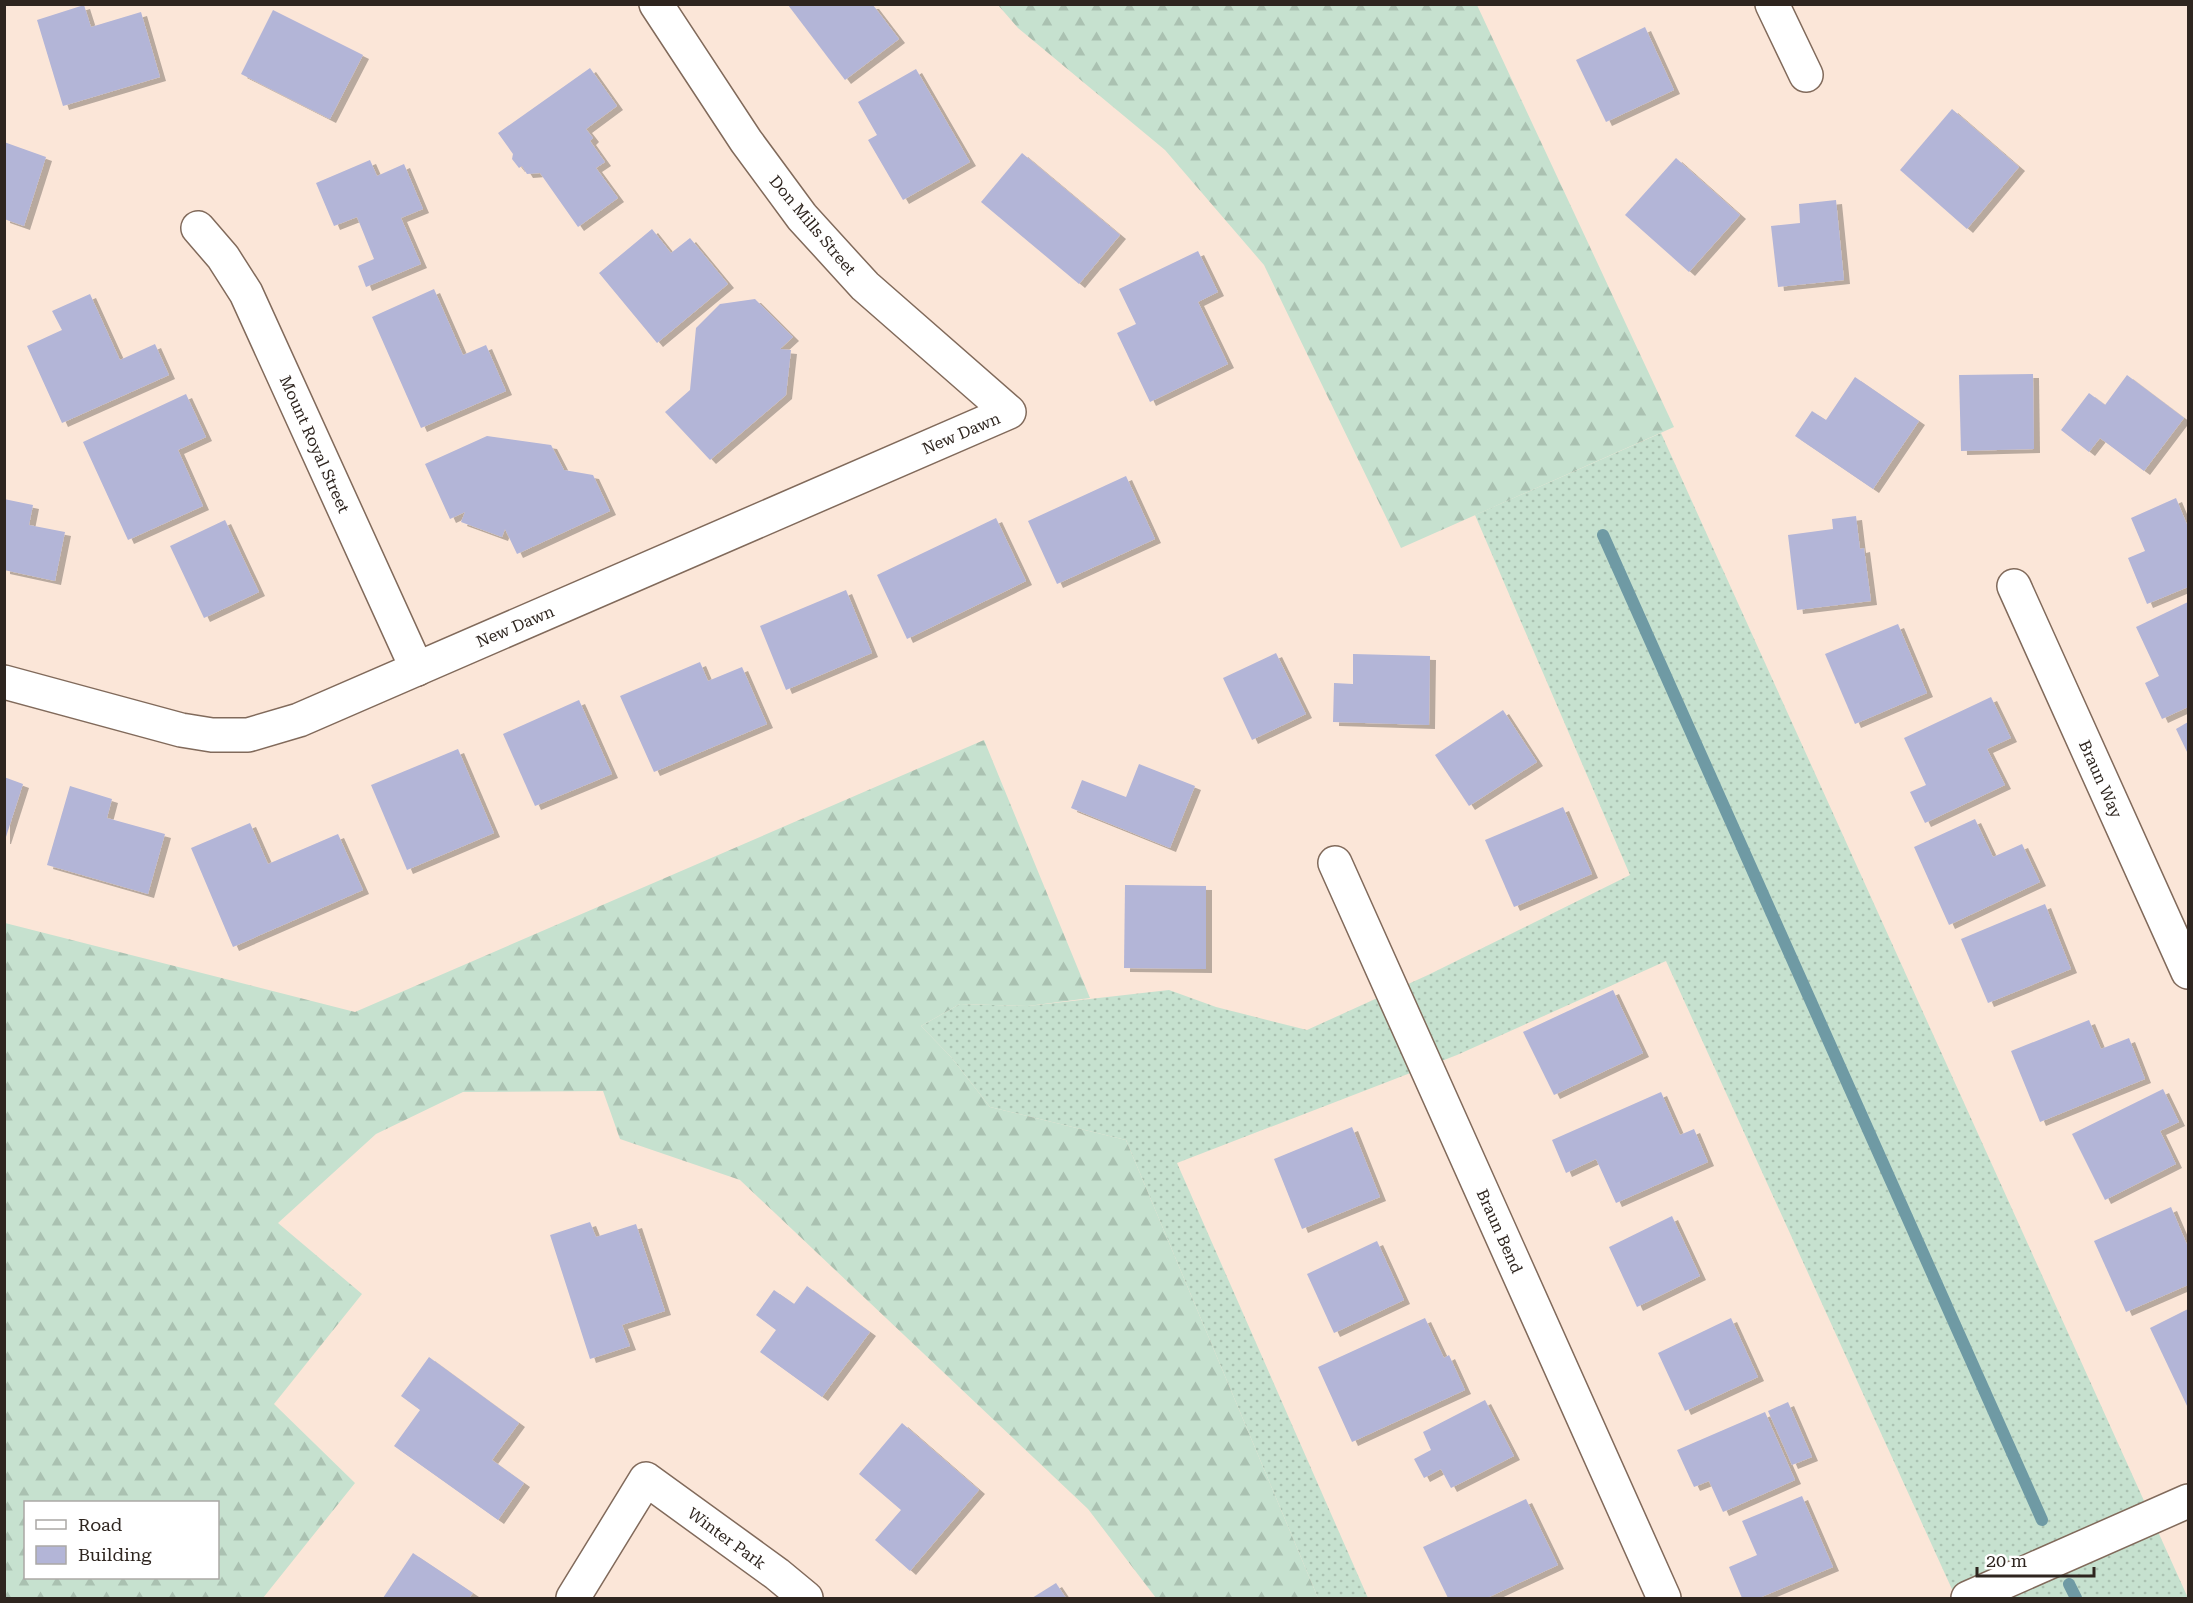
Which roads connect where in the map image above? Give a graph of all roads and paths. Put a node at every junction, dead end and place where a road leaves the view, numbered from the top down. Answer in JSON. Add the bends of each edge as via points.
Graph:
{"nodes":[{"id":1,"x":656,"y":4,"type":"edge"},
{"id":2,"x":1772,"y":4,"type":"edge"},
{"id":3,"x":1806,"y":75,"type":"dead end"},
{"id":4,"x":198,"y":228,"type":"dead end"},
{"id":5,"x":1009,"y":412,"type":"joint"},
{"id":6,"x":2014,"y":586,"type":"dead end"},
{"id":7,"x":417,"y":669,"type":"junction"},
{"id":8,"x":4,"y":682,"type":"edge"},
{"id":9,"x":1335,"y":863,"type":"dead end"},
{"id":10,"x":2188,"y":972,"type":"edge"},
{"id":11,"x":2188,"y":1501,"type":"edge"},
{"id":12,"x":573,"y":1599,"type":"edge"},
{"id":13,"x":806,"y":1599,"type":"edge"},
{"id":14,"x":1664,"y":1599,"type":"edge"},
{"id":15,"x":1968,"y":1599,"type":"edge"}],
"edges":[{"from":1,"to":5,"type":"street","name":"Don Mills Street","via":[[746,141],[802,217],[865,286]]},
{"from":2,"to":3,"type":"street"},
{"from":4,"to":7,"type":"street","name":"Mount Royal Street","via":[[246,293]]},
{"from":5,"to":7,"type":"street","name":"New Dawn"},
{"from":6,"to":10,"type":"street","name":"Braun Way"},
{"from":7,"to":8,"type":"street","name":"New Dawn","via":[[299,720],[249,735],[181,730]]},
{"from":9,"to":14,"type":"street","name":"Braun Bend"},
{"from":11,"to":15,"type":"street"},
{"from":12,"to":13,"type":"street","name":"Winter Park","via":[[646,1479]]}]}
